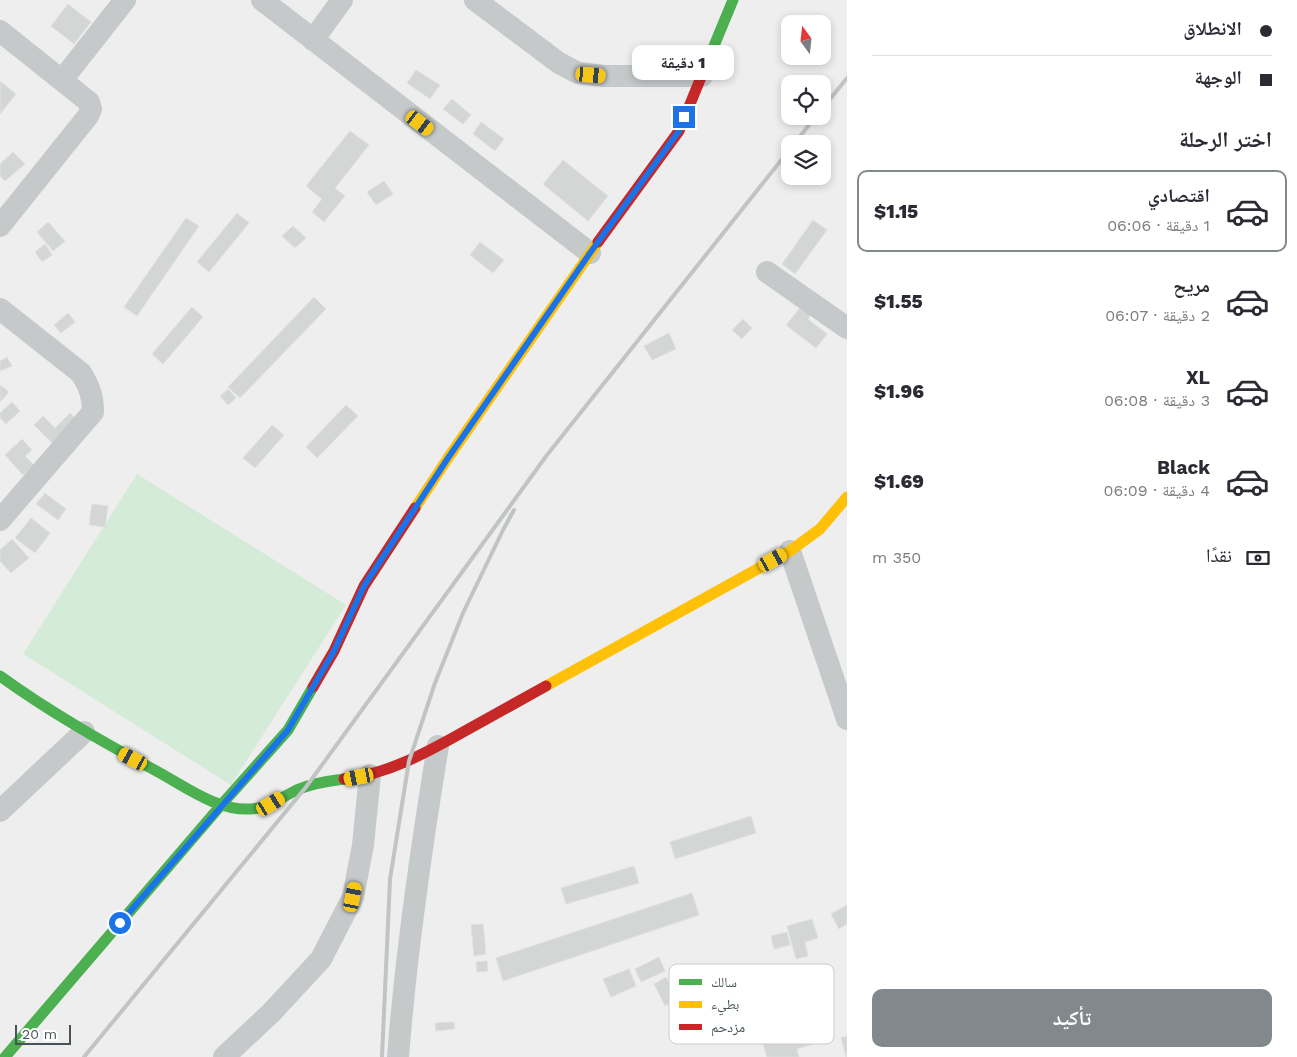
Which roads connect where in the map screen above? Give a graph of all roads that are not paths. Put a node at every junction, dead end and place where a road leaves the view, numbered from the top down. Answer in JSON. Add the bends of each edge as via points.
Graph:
{"nodes":[{"id":1,"x":125,"y":0,"type":"edge"},
{"id":2,"x":262,"y":0,"type":"edge"},
{"id":3,"x":342,"y":0,"type":"edge"},
{"id":4,"x":475,"y":0,"type":"edge"},
{"id":5,"x":733,"y":0,"type":"edge"},
{"id":6,"x":0,"y":31,"type":"edge"},
{"id":7,"x":312,"y":40,"type":"junction"},
{"id":8,"x":702,"y":76,"type":"junction"},
{"id":9,"x":62,"y":80,"type":"junction"},
{"id":10,"x":0,"y":226,"type":"edge"},
{"id":11,"x":590,"y":253,"type":"junction"},
{"id":12,"x":768,"y":272,"type":"dead end"},
{"id":13,"x":0,"y":309,"type":"edge"},
{"id":14,"x":847,"y":328,"type":"edge"},
{"id":15,"x":847,"y":498,"type":"edge"},
{"id":16,"x":0,"y":520,"type":"edge"},
{"id":17,"x":790,"y":551,"type":"junction"},
{"id":18,"x":0,"y":676,"type":"edge"},
{"id":19,"x":847,"y":719,"type":"edge"},
{"id":20,"x":84,"y":732,"type":"junction"},
{"id":21,"x":438,"y":746,"type":"junction"},
{"id":22,"x":370,"y":775,"type":"junction"},
{"id":23,"x":222,"y":804,"type":"junction"},
{"id":24,"x":0,"y":811,"type":"edge"},
{"id":25,"x":5,"y":1057,"type":"edge"},
{"id":26,"x":224,"y":1057,"type":"edge"},
{"id":27,"x":398,"y":1057,"type":"edge"}],
"edges":[{"from":1,"to":9,"type":"street"},
{"from":2,"to":7,"type":"street"},
{"from":3,"to":7,"type":"street"},
{"from":4,"to":8,"type":"street","via":[[578,74]]},
{"from":5,"to":8,"type":"street"},
{"from":6,"to":9,"type":"street"},
{"from":7,"to":11,"type":"street"},
{"from":8,"to":11,"type":"street","via":[[679,131]]},
{"from":9,"to":10,"type":"street","via":[[89,102],[91,109]]},
{"from":11,"to":23,"type":"street","via":[[364,586],[334,651],[288,730]]},
{"from":12,"to":14,"type":"street"},
{"from":13,"to":16,"type":"street","via":[[81,372],[93,399],[93,412]]},
{"from":15,"to":17,"type":"street","via":[[820,529]]},
{"from":17,"to":19,"type":"street"},
{"from":17,"to":21,"type":"street"},
{"from":18,"to":20,"type":"street"},
{"from":20,"to":23,"type":"street"},
{"from":20,"to":24,"type":"street"},
{"from":21,"to":22,"type":"street"},
{"from":21,"to":27,"type":"street","via":[[420,854]]},
{"from":22,"to":23,"type":"street","via":[[317,783],[256,808],[242,809]]},
{"from":22,"to":26,"type":"street","via":[[362,854],[353,897],[321,959]]},
{"from":23,"to":25,"type":"street"}]}
